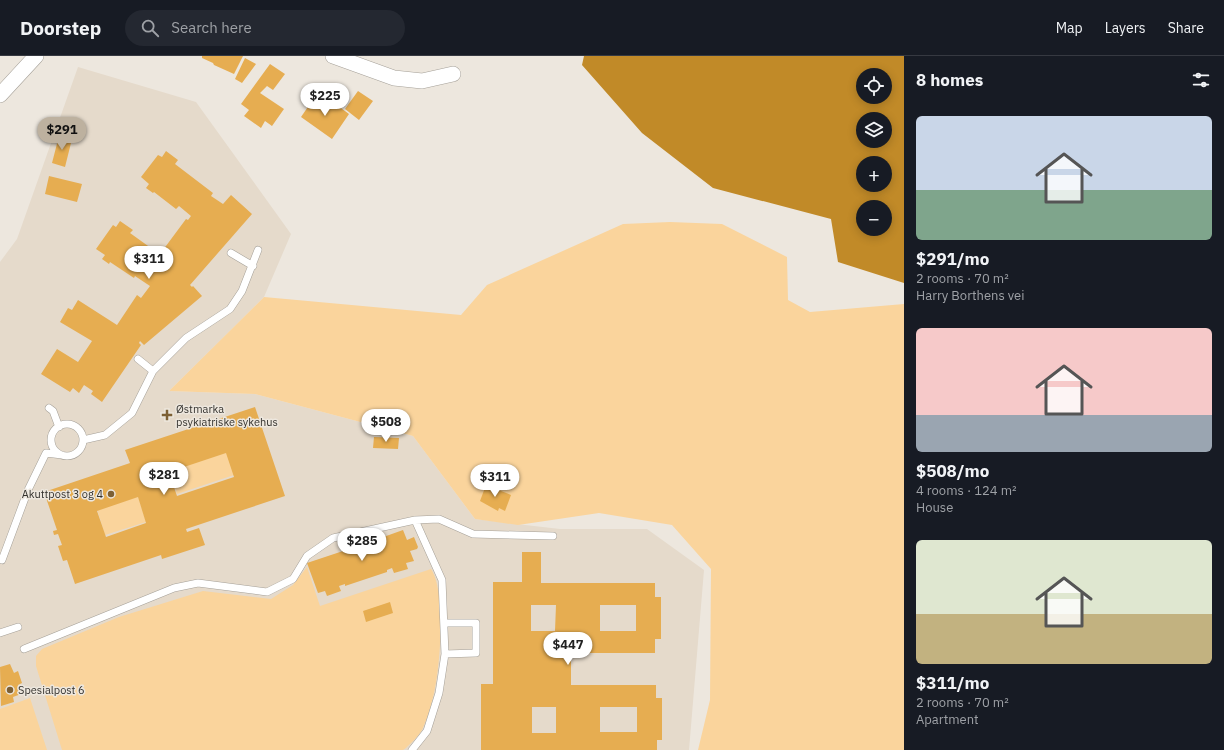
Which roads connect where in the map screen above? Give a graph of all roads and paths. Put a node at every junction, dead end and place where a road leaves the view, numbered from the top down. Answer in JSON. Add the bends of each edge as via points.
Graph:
{"nodes":[{"id":1,"x":36,"y":56,"type":"edge"},
{"id":2,"x":333,"y":56,"type":"edge"},
{"id":3,"x":453,"y":74,"type":"dead end"},
{"id":4,"x":0,"y":95,"type":"edge"},
{"id":5,"x":258,"y":250,"type":"dead end"},
{"id":6,"x":231,"y":253,"type":"dead end"},
{"id":7,"x":253,"y":266,"type":"junction"},
{"id":8,"x":138,"y":360,"type":"dead end"},
{"id":9,"x":153,"y":371,"type":"junction"},
{"id":10,"x":48,"y":408,"type":"dead end"},
{"id":11,"x":59,"y":427,"type":"junction"},
{"id":12,"x":83,"y":440,"type":"junction"},
{"id":13,"x":62,"y":455,"type":"junction"},
{"id":14,"x":415,"y":520,"type":"junction"},
{"id":15,"x":553,"y":536,"type":"dead end"},
{"id":16,"x":2,"y":560,"type":"dead end"},
{"id":17,"x":444,"y":623,"type":"junction"},
{"id":18,"x":18,"y":627,"type":"dead end"},
{"id":19,"x":0,"y":633,"type":"edge"},
{"id":20,"x":24,"y":649,"type":"dead end"},
{"id":21,"x":445,"y":654,"type":"junction"},
{"id":22,"x":412,"y":750,"type":"edge"}],
"edges":[{"from":1,"to":4,"type":"street"},
{"from":2,"to":3,"type":"street","via":[[394,78],[422,81]]},
{"from":5,"to":7,"type":"lane"},
{"from":6,"to":7,"type":"lane"},
{"from":7,"to":9,"type":"lane","via":[[242,291],[230,309],[186,338]]},
{"from":8,"to":9,"type":"lane"},
{"from":9,"to":12,"type":"lane","via":[[132,413],[106,435]]},
{"from":10,"to":11,"type":"lane","via":[[53,411]]},
{"from":11,"to":12,"type":"lane","via":[[67,424],[76,427]]},
{"from":11,"to":13,"type":"lane","via":[[51,439],[54,449]]},
{"from":12,"to":13,"type":"lane","via":[[82,445],[72,456]]},
{"from":13,"to":16,"type":"lane","via":[[46,453],[28,490]]},
{"from":14,"to":15,"type":"lane","via":[[439,519],[473,534]]},
{"from":14,"to":17,"type":"lane","via":[[442,580]]},
{"from":14,"to":20,"type":"lane","via":[[333,538],[307,556],[293,579],[267,592],[198,583],[174,588]]},
{"from":17,"to":21,"type":"lane"},
{"from":17,"to":21,"type":"lane","via":[[476,623],[476,653]]},
{"from":18,"to":19,"type":"lane"},
{"from":21,"to":22,"type":"lane","via":[[439,693],[427,731]]}]}
